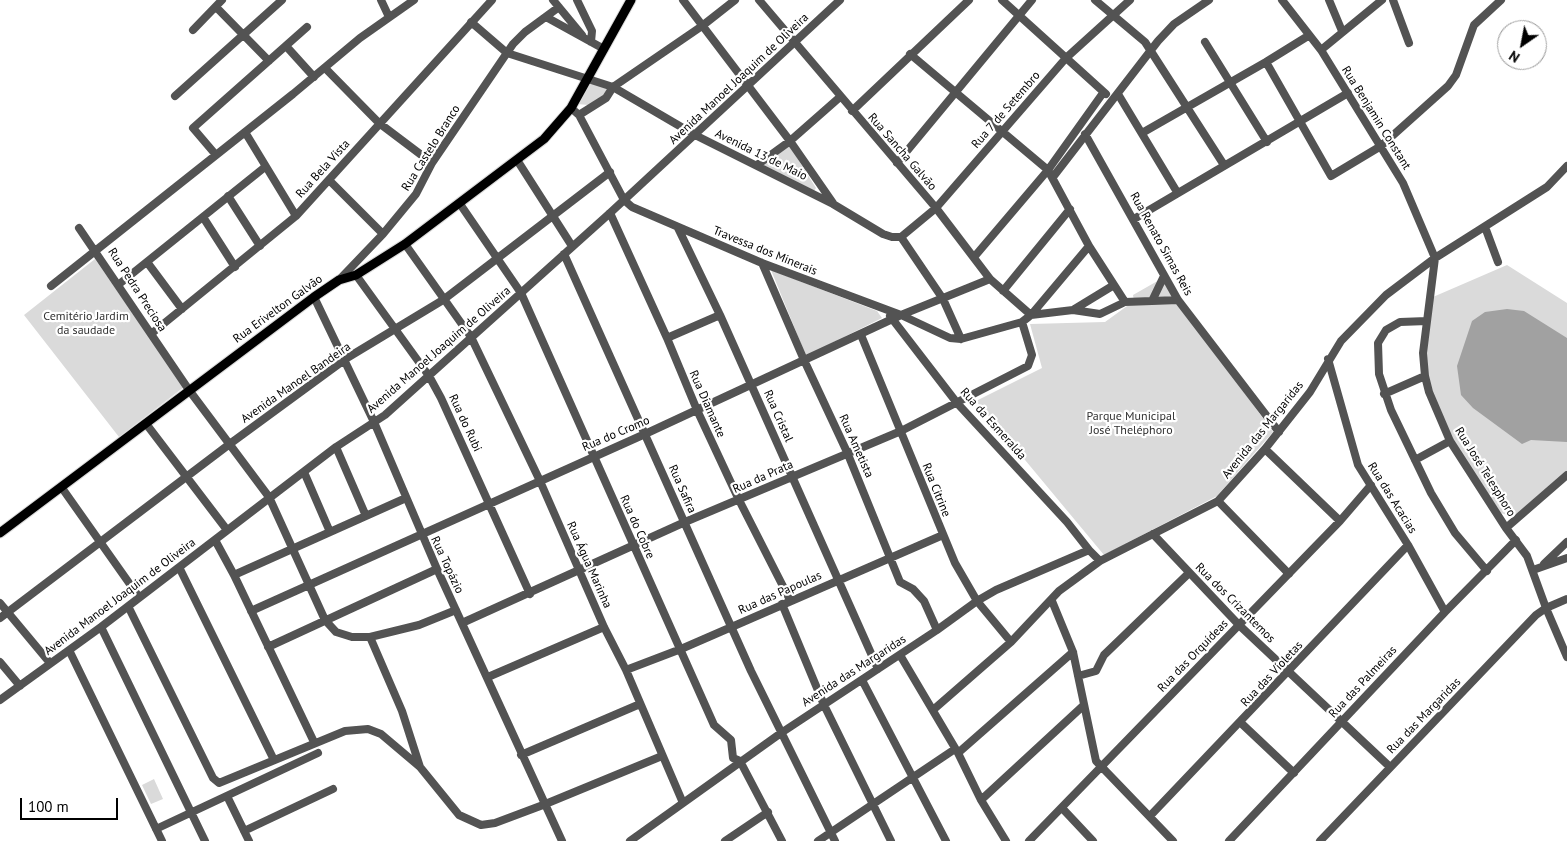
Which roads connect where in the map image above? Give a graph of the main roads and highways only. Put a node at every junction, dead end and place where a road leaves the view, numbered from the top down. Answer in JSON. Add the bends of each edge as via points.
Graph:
{"nodes":[{"id":1,"x":626,"y":0,"type":"edge"},
{"id":2,"x":631,"y":0,"type":"edge"},
{"id":3,"x":602,"y":49,"type":"junction"},
{"id":4,"x":0,"y":533,"type":"edge"}],
"edges":[{"from":1,"to":3,"type":"main road"},
{"from":2,"to":3,"type":"main road"},
{"from":3,"to":4,"type":"main road","name":"Rua Erivelton Galvão","via":[[571,108],[544,139],[405,244],[314,297]]}]}
